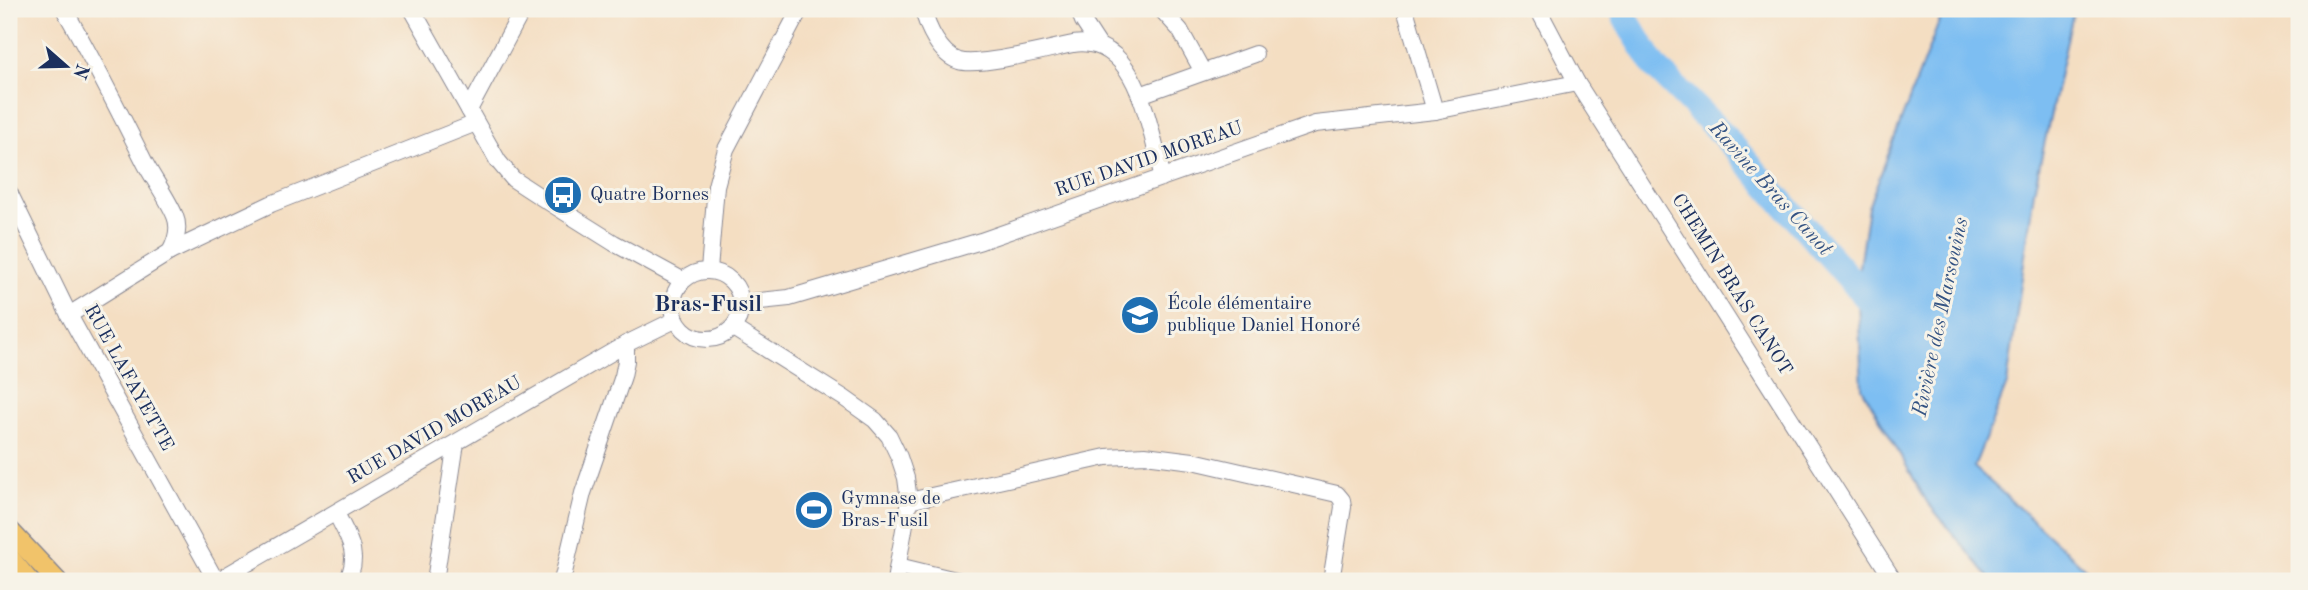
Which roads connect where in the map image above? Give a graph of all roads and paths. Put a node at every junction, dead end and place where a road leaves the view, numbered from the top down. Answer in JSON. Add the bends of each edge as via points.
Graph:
{"nodes":[{"id":1,"x":64,"y":9,"type":"edge"},
{"id":2,"x":412,"y":9,"type":"edge"},
{"id":3,"x":523,"y":9,"type":"edge"},
{"id":4,"x":800,"y":9,"type":"edge"},
{"id":5,"x":923,"y":9,"type":"edge"},
{"id":6,"x":1078,"y":9,"type":"edge"},
{"id":7,"x":1161,"y":9,"type":"edge"},
{"id":8,"x":1405,"y":9,"type":"edge"},
{"id":9,"x":1538,"y":9,"type":"edge"},
{"id":10,"x":1098,"y":44,"type":"junction"},
{"id":11,"x":1255,"y":54,"type":"dead end"},
{"id":12,"x":1203,"y":72,"type":"junction"},
{"id":13,"x":1577,"y":83,"type":"junction"},
{"id":14,"x":1140,"y":94,"type":"junction"},
{"id":15,"x":1435,"y":111,"type":"junction"},
{"id":16,"x":472,"y":117,"type":"junction"},
{"id":17,"x":1163,"y":177,"type":"junction"},
{"id":18,"x":9,"y":192,"type":"edge"},
{"id":19,"x":170,"y":252,"type":"junction"},
{"id":20,"x":709,"y":270,"type":"junction"},
{"id":21,"x":682,"y":280,"type":"junction"},
{"id":22,"x":741,"y":303,"type":"junction"},
{"id":23,"x":69,"y":315,"type":"junction"},
{"id":24,"x":675,"y":320,"type":"junction"},
{"id":25,"x":733,"y":328,"type":"junction"},
{"id":26,"x":626,"y":344,"type":"junction"},
{"id":27,"x":456,"y":443,"type":"junction"},
{"id":28,"x":909,"y":501,"type":"junction"},
{"id":29,"x":336,"y":513,"type":"junction"},
{"id":30,"x":9,"y":530,"type":"edge"},
{"id":31,"x":9,"y":557,"type":"edge"},
{"id":32,"x":897,"y":574,"type":"edge"},
{"id":33,"x":29,"y":581,"type":"edge"},
{"id":34,"x":57,"y":581,"type":"edge"},
{"id":35,"x":216,"y":581,"type":"edge"},
{"id":36,"x":347,"y":581,"type":"edge"},
{"id":37,"x":435,"y":581,"type":"edge"},
{"id":38,"x":562,"y":581,"type":"edge"},
{"id":39,"x":960,"y":581,"type":"edge"},
{"id":40,"x":1331,"y":581,"type":"edge"},
{"id":41,"x":1894,"y":581,"type":"edge"}],
"edges":[{"from":1,"to":19,"type":"street","via":[[175,216],[176,240]]},
{"from":2,"to":16,"type":"street"},
{"from":3,"to":16,"type":"street"},
{"from":4,"to":20,"type":"street","via":[[726,149],[716,186]]},
{"from":5,"to":10,"type":"street","via":[[943,50],[958,61],[975,63],[1085,42]]},
{"from":6,"to":10,"type":"street"},
{"from":7,"to":12,"type":"street","via":[[1180,30]]},
{"from":8,"to":15,"type":"street"},
{"from":9,"to":13,"type":"street","name":"CHEMIN BRAS CANOT"},
{"from":10,"to":14,"type":"street","via":[[1124,64]]},
{"from":11,"to":12,"type":"street"},
{"from":12,"to":14,"type":"street"},
{"from":13,"to":15,"type":"street","name":"RUE DAVID MOREAU"},
{"from":13,"to":41,"type":"street","name":"CHEMIN BRAS CANOT"},
{"from":14,"to":17,"type":"street"},
{"from":15,"to":17,"type":"street","name":"RUE DAVID MOREAU","via":[[1315,124]]},
{"from":16,"to":19,"type":"street"},
{"from":16,"to":21,"type":"street","via":[[513,178]]},
{"from":17,"to":22,"type":"street","name":"RUE DAVID MOREAU","via":[[981,242],[789,298]]},
{"from":18,"to":23,"type":"street","name":"RUE LAFAYETTE"},
{"from":19,"to":23,"type":"street"},
{"from":20,"to":21,"type":"street"},
{"from":20,"to":22,"type":"street","via":[[730,280]]},
{"from":21,"to":24,"type":"street","via":[[674,293]]},
{"from":22,"to":25,"type":"street"},
{"from":23,"to":35,"type":"street","name":"RUE LAFAYETTE"},
{"from":24,"to":25,"type":"street","via":[[682,330],[705,340],[721,337]]},
{"from":24,"to":26,"type":"street","name":"RUE DAVID MOREAU"},
{"from":25,"to":28,"type":"street","via":[[875,419],[900,457]]},
{"from":26,"to":27,"type":"street","name":"RUE DAVID MOREAU"},
{"from":26,"to":38,"type":"street","via":[[623,376],[583,493]]},
{"from":27,"to":29,"type":"street","name":"RUE DAVID MOREAU"},
{"from":27,"to":37,"type":"street"},
{"from":28,"to":32,"type":"street"},
{"from":28,"to":40,"type":"street","via":[[1106,457],[1145,455],[1193,461],[1337,494],[1343,507]]},
{"from":29,"to":35,"type":"street","name":"RUE DAVID MOREAU"},
{"from":29,"to":36,"type":"street","via":[[353,545],[355,558]]},
{"from":30,"to":34,"type":"main road"},
{"from":31,"to":33,"type":"main road"},
{"from":32,"to":39,"type":"street"}]}
